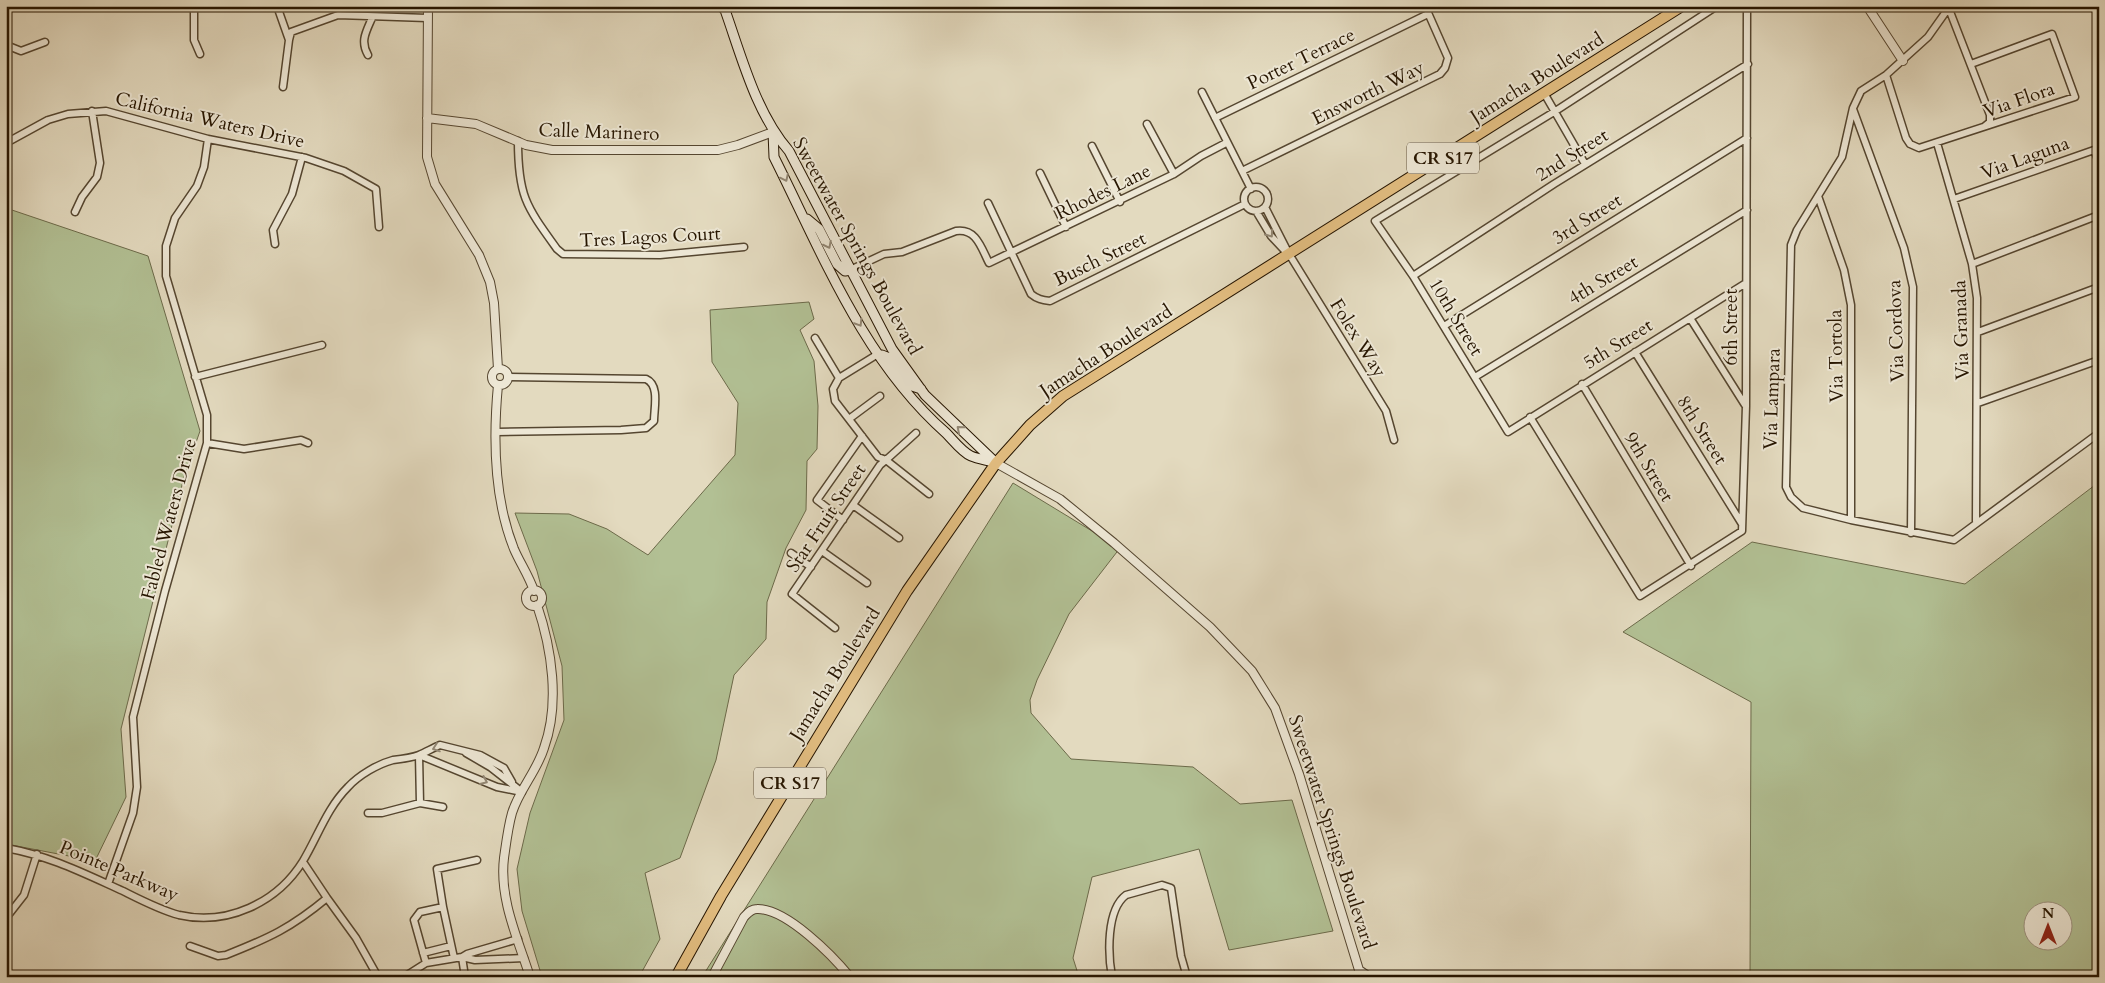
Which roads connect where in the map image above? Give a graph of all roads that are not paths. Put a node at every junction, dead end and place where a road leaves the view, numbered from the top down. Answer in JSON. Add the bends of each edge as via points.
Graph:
{"nodes":[{"id":1,"x":194,"y":6,"type":"edge"},
{"id":2,"x":277,"y":6,"type":"edge"},
{"id":3,"x":428,"y":6,"type":"edge"},
{"id":4,"x":1425,"y":6,"type":"edge"},
{"id":5,"x":1682,"y":6,"type":"edge"},
{"id":6,"x":1717,"y":6,"type":"edge"},
{"id":7,"x":1747,"y":6,"type":"edge"},
{"id":8,"x":1867,"y":6,"type":"edge"},
{"id":9,"x":724,"y":7,"type":"edge"},
{"id":10,"x":1950,"y":8,"type":"edge"},
{"id":11,"x":1428,"y":14,"type":"junction"},
{"id":12,"x":372,"y":18,"type":"junction"},
{"id":13,"x":428,"y":18,"type":"junction"},
{"id":14,"x":289,"y":40,"type":"junction"},
{"id":15,"x":45,"y":42,"type":"dead end"},
{"id":16,"x":6,"y":45,"type":"edge"},
{"id":17,"x":200,"y":54,"type":"dead end"},
{"id":18,"x":368,"y":55,"type":"dead end"},
{"id":19,"x":1903,"y":61,"type":"junction"},
{"id":20,"x":1748,"y":64,"type":"junction"},
{"id":21,"x":1971,"y":64,"type":"junction"},
{"id":22,"x":1886,"y":75,"type":"junction"},
{"id":23,"x":283,"y":87,"type":"dead end"},
{"id":24,"x":1202,"y":92,"type":"dead end"},
{"id":25,"x":1544,"y":94,"type":"junction"},
{"id":26,"x":1852,"y":108,"type":"junction"},
{"id":27,"x":92,"y":111,"type":"junction"},
{"id":28,"x":1554,"y":112,"type":"junction"},
{"id":29,"x":426,"y":118,"type":"junction"},
{"id":30,"x":1215,"y":118,"type":"junction"},
{"id":31,"x":1147,"y":124,"type":"dead end"},
{"id":32,"x":1984,"y":127,"type":"junction"},
{"id":33,"x":773,"y":132,"type":"junction"},
{"id":34,"x":1747,"y":138,"type":"junction"},
{"id":35,"x":208,"y":139,"type":"junction"},
{"id":36,"x":518,"y":141,"type":"junction"},
{"id":37,"x":6,"y":142,"type":"edge"},
{"id":38,"x":1226,"y":143,"type":"junction"},
{"id":39,"x":1937,"y":143,"type":"junction"},
{"id":40,"x":1092,"y":146,"type":"dead end"},
{"id":41,"x":302,"y":157,"type":"junction"},
{"id":42,"x":2099,"y":162,"type":"edge"},
{"id":43,"x":1585,"y":164,"type":"junction"},
{"id":44,"x":1242,"y":171,"type":"junction"},
{"id":45,"x":1040,"y":173,"type":"dead end"},
{"id":46,"x":1174,"y":174,"type":"junction"},
{"id":47,"x":1251,"y":189,"type":"junction"},
{"id":48,"x":1818,"y":196,"type":"junction"},
{"id":49,"x":1954,"y":199,"type":"junction"},
{"id":50,"x":1120,"y":202,"type":"junction"},
{"id":51,"x":988,"y":204,"type":"dead end"},
{"id":52,"x":1245,"y":204,"type":"junction"},
{"id":53,"x":1265,"y":207,"type":"junction"},
{"id":54,"x":1747,"y":210,"type":"junction"},
{"id":55,"x":1256,"y":211,"type":"junction"},
{"id":56,"x":76,"y":212,"type":"dead end"},
{"id":57,"x":2099,"y":215,"type":"edge"},
{"id":58,"x":804,"y":218,"type":"junction"},
{"id":59,"x":379,"y":227,"type":"dead end"},
{"id":60,"x":1066,"y":227,"type":"junction"},
{"id":61,"x":275,"y":244,"type":"dead end"},
{"id":62,"x":744,"y":247,"type":"dead end"},
{"id":63,"x":1011,"y":253,"type":"junction"},
{"id":64,"x":1289,"y":254,"type":"junction"},
{"id":65,"x":1972,"y":264,"type":"junction"},
{"id":66,"x":850,"y":270,"type":"junction"},
{"id":67,"x":1413,"y":276,"type":"junction"},
{"id":68,"x":1746,"y":283,"type":"junction"},
{"id":69,"x":2099,"y":287,"type":"edge"},
{"id":70,"x":1690,"y":318,"type":"junction"},
{"id":71,"x":1444,"y":326,"type":"junction"},
{"id":72,"x":1978,"y":332,"type":"junction"},
{"id":73,"x":815,"y":338,"type":"dead end"},
{"id":74,"x":322,"y":345,"type":"dead end"},
{"id":75,"x":1635,"y":352,"type":"junction"},
{"id":76,"x":878,"y":354,"type":"junction"},
{"id":77,"x":2099,"y":360,"type":"edge"},
{"id":78,"x":498,"y":369,"type":"junction"},
{"id":79,"x":195,"y":377,"type":"junction"},
{"id":80,"x":509,"y":377,"type":"junction"},
{"id":81,"x":1475,"y":377,"type":"junction"},
{"id":82,"x":838,"y":378,"type":"junction"},
{"id":83,"x":1582,"y":384,"type":"junction"},
{"id":84,"x":498,"y":385,"type":"junction"},
{"id":85,"x":922,"y":390,"type":"junction"},
{"id":86,"x":880,"y":396,"type":"dead end"},
{"id":87,"x":1978,"y":402,"type":"junction"},
{"id":88,"x":1746,"y":406,"type":"junction"},
{"id":89,"x":1530,"y":417,"type":"junction"},
{"id":90,"x":849,"y":419,"type":"junction"},
{"id":91,"x":497,"y":432,"type":"junction"},
{"id":92,"x":1508,"y":432,"type":"joint"},
{"id":93,"x":916,"y":433,"type":"dead end"},
{"id":94,"x":2099,"y":433,"type":"edge"},
{"id":95,"x":862,"y":436,"type":"junction"},
{"id":96,"x":1394,"y":440,"type":"dead end"},
{"id":97,"x":207,"y":443,"type":"junction"},
{"id":98,"x":308,"y":443,"type":"dead end"},
{"id":99,"x":886,"y":460,"type":"junction"},
{"id":100,"x":996,"y":463,"type":"junction"},
{"id":101,"x":929,"y":494,"type":"dead end"},
{"id":102,"x":853,"y":505,"type":"junction"},
{"id":103,"x":843,"y":520,"type":"junction"},
{"id":104,"x":1851,"y":520,"type":"junction"},
{"id":105,"x":1976,"y":521,"type":"junction"},
{"id":106,"x":1743,"y":525,"type":"junction"},
{"id":107,"x":1911,"y":533,"type":"junction"},
{"id":108,"x":899,"y":538,"type":"dead end"},
{"id":109,"x":822,"y":551,"type":"junction"},
{"id":110,"x":791,"y":553,"type":"dead end"},
{"id":111,"x":1691,"y":566,"type":"junction"},
{"id":112,"x":811,"y":567,"type":"junction"},
{"id":113,"x":867,"y":583,"type":"dead end"},
{"id":114,"x":835,"y":628,"type":"dead end"},
{"id":115,"x":419,"y":755,"type":"junction"},
{"id":116,"x":522,"y":792,"type":"junction"},
{"id":117,"x":420,"y":803,"type":"junction"},
{"id":118,"x":443,"y":807,"type":"dead end"},
{"id":119,"x":368,"y":813,"type":"dead end"},
{"id":120,"x":6,"y":848,"type":"edge"},
{"id":121,"x":37,"y":854,"type":"junction"},
{"id":122,"x":477,"y":860,"type":"dead end"},
{"id":123,"x":303,"y":862,"type":"junction"},
{"id":124,"x":108,"y":884,"type":"junction"},
{"id":125,"x":327,"y":898,"type":"junction"},
{"id":126,"x":443,"y":907,"type":"junction"},
{"id":127,"x":6,"y":918,"type":"edge"},
{"id":128,"x":518,"y":939,"type":"junction"},
{"id":129,"x":190,"y":946,"type":"dead end"},
{"id":130,"x":451,"y":946,"type":"junction"},
{"id":131,"x":485,"y":948,"type":"junction"},
{"id":132,"x":423,"y":953,"type":"junction"},
{"id":133,"x":462,"y":957,"type":"junction"},
{"id":134,"x":454,"y":958,"type":"junction"},
{"id":135,"x":524,"y":958,"type":"junction"},
{"id":136,"x":488,"y":960,"type":"junction"},
{"id":137,"x":426,"y":962,"type":"junction"},
{"id":138,"x":1368,"y":976,"type":"edge"},
{"id":139,"x":378,"y":977,"type":"edge"},
{"id":140,"x":404,"y":977,"type":"edge"},
{"id":141,"x":465,"y":977,"type":"edge"},
{"id":142,"x":530,"y":977,"type":"edge"},
{"id":143,"x":676,"y":977,"type":"edge"},
{"id":144,"x":712,"y":977,"type":"edge"},
{"id":145,"x":850,"y":977,"type":"edge"},
{"id":146,"x":1112,"y":977,"type":"edge"},
{"id":147,"x":1187,"y":977,"type":"edge"},
{"id":148,"x":1398,"y":977,"type":"edge"}],
"edges":[{"from":1,"to":17,"type":"street","via":[[194,40]]},
{"from":2,"to":14,"type":"street"},
{"from":3,"to":13,"type":"street"},
{"from":4,"to":11,"type":"street","name":"Ensworth Way"},
{"from":5,"to":25,"type":"main road","name":"Jamacha Boulevard","number":"CR S17"},
{"from":6,"to":28,"type":"street"},
{"from":7,"to":20,"type":"street","name":"6th Street"},
{"from":8,"to":19,"type":"street"},
{"from":9,"to":33,"type":"main road","name":"Sweetwater Springs Boulevard"},
{"from":10,"to":19,"type":"street","name":"Via Lampara","via":[[1928,37]]},
{"from":10,"to":21,"type":"street"},
{"from":11,"to":30,"type":"street","name":"Porter Terrace"},
{"from":11,"to":44,"type":"street","name":"Ensworth Way","via":[[1448,58],[1440,74]]},
{"from":12,"to":13,"type":"street"},
{"from":12,"to":14,"type":"street","via":[[338,15],[291,32]]},
{"from":12,"to":18,"type":"street","via":[[363,47]]},
{"from":13,"to":29,"type":"street"},
{"from":14,"to":23,"type":"street"},
{"from":15,"to":16,"type":"street","via":[[20,51]]},
{"from":19,"to":22,"type":"street","name":"Via Lampara"},
{"from":20,"to":34,"type":"street","name":"6th Street"},
{"from":20,"to":43,"type":"street","name":"2nd Street"},
{"from":21,"to":32,"type":"street","via":[[1990,115],[1990,122]]},
{"from":21,"to":32,"type":"street","name":"Via Flora","via":[[2052,34],[2075,97]]},
{"from":22,"to":26,"type":"street","name":"Via Lampara","via":[[1861,91]]},
{"from":22,"to":39,"type":"street","name":"Via Flora","via":[[1910,144],[1919,148]]},
{"from":24,"to":30,"type":"street"},
{"from":25,"to":28,"type":"street"},
{"from":25,"to":64,"type":"main road","name":"Jamacha Boulevard","number":"CR S17"},
{"from":26,"to":48,"type":"street","name":"Via Lampara","via":[[1842,157]]},
{"from":26,"to":107,"type":"street","name":"Via Cordova","via":[[1904,248],[1913,287]]},
{"from":27,"to":35,"type":"street","name":"California Waters Drive","via":[[106,111]]},
{"from":27,"to":37,"type":"street","name":"California Waters Drive","via":[[48,120]]},
{"from":27,"to":56,"type":"street","via":[[100,163],[97,177],[82,197]]},
{"from":28,"to":43,"type":"street"},
{"from":28,"to":67,"type":"street","name":"10th Street","via":[[1375,221]]},
{"from":29,"to":36,"type":"street","name":"Calle Marinero","via":[[476,124]]},
{"from":29,"to":78,"type":"street","via":[[426,157],[435,184],[479,256],[490,282]]},
{"from":30,"to":38,"type":"street"},
{"from":31,"to":46,"type":"street"},
{"from":32,"to":39,"type":"street","name":"Via Flora"},
{"from":33,"to":36,"type":"street","name":"Calle Marinero","via":[[718,150],[552,150]]},
{"from":33,"to":58,"type":"main road","name":"Sweetwater Springs Boulevard","one_way":true,"via":[[774,157]]},
{"from":33,"to":66,"type":"main road","name":"Sweetwater Springs Boulevard","via":[[789,151]]},
{"from":34,"to":54,"type":"street","name":"6th Street"},
{"from":34,"to":71,"type":"street","name":"3rd Street"},
{"from":35,"to":41,"type":"street","name":"California Waters Drive"},
{"from":35,"to":79,"type":"street","name":"Fabled Waters Drive","via":[[197,186],[175,218],[166,246],[166,276]]},
{"from":36,"to":62,"type":"street","name":"Tres Lagos Court","via":[[518,174],[524,198],[530,211],[563,254],[660,255]]},
{"from":38,"to":44,"type":"street"},
{"from":38,"to":46,"type":"street","name":"Rhodes Lane"},
{"from":39,"to":49,"type":"street","name":"Via Granada"},
{"from":40,"to":50,"type":"street"},
{"from":41,"to":59,"type":"street","name":"California Waters Drive","via":[[344,171],[376,189]]},
{"from":41,"to":61,"type":"street","via":[[292,194],[273,230]]},
{"from":42,"to":49,"type":"street","name":"Via Laguna","via":[[2094,150]]},
{"from":43,"to":67,"type":"street","name":"2nd Street"},
{"from":44,"to":47,"type":"street"},
{"from":45,"to":60,"type":"street"},
{"from":46,"to":50,"type":"street","name":"Rhodes Lane"},
{"from":47,"to":52,"type":"street","via":[[1245,195]]},
{"from":47,"to":53,"type":"street","via":[[1260,188],[1266,194]]},
{"from":48,"to":104,"type":"street","name":"Via Tortola","via":[[1838,251],[1851,305]]},
{"from":48,"to":104,"type":"street","name":"Via Lampara","via":[[1791,245],[1785,481],[1791,497],[1803,508]]},
{"from":49,"to":65,"type":"street","name":"Via Granada"},
{"from":50,"to":60,"type":"street","name":"Rhodes Lane"},
{"from":51,"to":63,"type":"street","name":"Busch Street"},
{"from":52,"to":55,"type":"street"},
{"from":52,"to":63,"type":"street","name":"Busch Street","via":[[1050,300],[1038,299],[1031,294]]},
{"from":53,"to":55,"type":"street"},
{"from":53,"to":64,"type":"street"},
{"from":54,"to":68,"type":"street","name":"6th Street"},
{"from":54,"to":81,"type":"street","name":"4th Street"},
{"from":55,"to":64,"type":"street","one_way":true,"via":[[1271,236]]},
{"from":57,"to":65,"type":"street"},
{"from":58,"to":66,"type":"main road","one_way":true,"via":[[819,228],[837,264],[845,271]]},
{"from":58,"to":76,"type":"main road","name":"Sweetwater Springs Boulevard","one_way":true,"via":[[851,310]]},
{"from":60,"to":63,"type":"street","name":"Rhodes Lane"},
{"from":63,"to":66,"type":"street","name":"Rhodes Lane","via":[[989,263],[979,242],[965,229],[902,252],[884,254]]},
{"from":64,"to":96,"type":"street","name":"Folex Way","via":[[1386,411]]},
{"from":64,"to":100,"type":"main road","name":"Jamacha Boulevard","number":"CR S17","via":[[1063,396],[1030,425]]},
{"from":65,"to":72,"type":"street","name":"Via Granada"},
{"from":66,"to":85,"type":"main road","name":"Sweetwater Springs Boulevard","via":[[892,349]]},
{"from":67,"to":71,"type":"street","name":"10th Street"},
{"from":68,"to":70,"type":"street","name":"5th Street"},
{"from":68,"to":88,"type":"street","name":"6th Street"},
{"from":69,"to":72,"type":"street"},
{"from":70,"to":75,"type":"street","name":"5th Street"},
{"from":70,"to":88,"type":"street"},
{"from":71,"to":81,"type":"street","name":"10th Street"},
{"from":72,"to":87,"type":"street","name":"Via Granada"},
{"from":73,"to":82,"type":"street"},
{"from":74,"to":79,"type":"street"},
{"from":75,"to":83,"type":"street","name":"5th Street"},
{"from":75,"to":106,"type":"street","name":"8th Street"},
{"from":76,"to":82,"type":"street"},
{"from":76,"to":85,"type":"main road","via":[[887,357],[909,385]]},
{"from":76,"to":100,"type":"main road","name":"Sweetwater Springs Boulevard","via":[[915,404],[933,422],[970,456]]},
{"from":77,"to":87,"type":"street"},
{"from":78,"to":80,"type":"street","via":[[505,370]]},
{"from":78,"to":84,"type":"street","via":[[492,377]]},
{"from":79,"to":97,"type":"street","name":"Fabled Waters Drive","via":[[207,415]]},
{"from":80,"to":84,"type":"street","via":[[506,383]]},
{"from":80,"to":91,"type":"street","via":[[646,379],[654,388],[654,421],[646,428],[621,430]]},
{"from":81,"to":92,"type":"street","name":"10th Street"},
{"from":82,"to":90,"type":"street","name":"Star Fruit Street","via":[[833,389],[835,401]]},
{"from":83,"to":89,"type":"street","name":"5th Street"},
{"from":83,"to":111,"type":"street","name":"9th Street"},
{"from":84,"to":91,"type":"street"},
{"from":100,"to":85,"type":"main road","name":"Sweetwater Springs Boulevard","one_way":true},
{"from":86,"to":90,"type":"street"},
{"from":87,"to":105,"type":"street","name":"Via Granada"},
{"from":88,"to":106,"type":"street","name":"6th Street"},
{"from":89,"to":92,"type":"street","name":"5th Street"},
{"from":89,"to":111,"type":"street","via":[[1640,596]]},
{"from":90,"to":95,"type":"street","name":"Star Fruit Street"},
{"from":91,"to":116,"type":"street","via":[[500,500],[514,549],[534,591],[542,596],[537,605],[551,670],[552,717],[544,749]]},
{"from":93,"to":99,"type":"street"},
{"from":94,"to":105,"type":"street","name":"Via Lampara"},
{"from":95,"to":99,"type":"street","name":"Star Fruit Street","via":[[878,457]]},
{"from":95,"to":103,"type":"street","via":[[817,500]]},
{"from":97,"to":98,"type":"street","via":[[244,449],[301,440]]},
{"from":97,"to":124,"type":"street","name":"Fabled Waters Drive","via":[[133,717],[137,787],[133,813]]},
{"from":99,"to":101,"type":"street"},
{"from":99,"to":102,"type":"street","name":"Star Fruit Street"},
{"from":100,"to":138,"type":"street","name":"Sweetwater Springs Boulevard","via":[[1060,499],[1210,627],[1252,671],[1275,708],[1299,774],[1359,970]]},
{"from":100,"to":143,"type":"main road","name":"Jamacha Boulevard","number":"CR S17","via":[[907,591],[721,896]]},
{"from":102,"to":103,"type":"street","name":"Star Fruit Street"},
{"from":102,"to":108,"type":"street"},
{"from":103,"to":109,"type":"street","name":"Star Fruit Street"},
{"from":104,"to":107,"type":"street","name":"Via Lampara"},
{"from":105,"to":107,"type":"street","name":"Via Lampara","via":[[1954,540]]},
{"from":106,"to":111,"type":"street","via":[[1736,537]]},
{"from":109,"to":112,"type":"street","name":"Star Fruit Street"},
{"from":109,"to":113,"type":"street"},
{"from":110,"to":112,"type":"street"},
{"from":112,"to":114,"type":"street","name":"Star Fruit Street","via":[[792,594]]},
{"from":115,"to":116,"type":"street","one_way":true,"via":[[497,787]]},
{"from":116,"to":115,"type":"street","name":"Pointe Parkway","one_way":true,"via":[[490,767],[454,746],[440,744]]},
{"from":115,"to":117,"type":"street"},
{"from":115,"to":123,"type":"street","name":"Pointe Parkway","via":[[373,768],[348,786],[329,810]]},
{"from":116,"to":128,"type":"street","via":[[512,813],[504,860],[505,900]]},
{"from":117,"to":118,"type":"street"},
{"from":117,"to":119,"type":"street","via":[[382,813]]},
{"from":120,"to":121,"type":"street","name":"Pointe Parkway"},
{"from":121,"to":124,"type":"street","name":"Pointe Parkway"},
{"from":121,"to":127,"type":"street","via":[[24,895]]},
{"from":122,"to":126,"type":"street","via":[[436,869]]},
{"from":123,"to":124,"type":"street","name":"Pointe Parkway","via":[[290,879],[265,900],[236,913],[214,917],[191,917],[170,912]]},
{"from":123,"to":125,"type":"street"},
{"from":125,"to":129,"type":"street","via":[[298,922],[272,937],[226,955],[212,955]]},
{"from":125,"to":139,"type":"street","via":[[356,938]]},
{"from":126,"to":130,"type":"street"},
{"from":126,"to":132,"type":"street","via":[[415,916]]},
{"from":128,"to":131,"type":"street"},
{"from":128,"to":135,"type":"street"},
{"from":130,"to":132,"type":"street"},
{"from":130,"to":134,"type":"street"},
{"from":131,"to":133,"type":"street"},
{"from":131,"to":136,"type":"street"},
{"from":132,"to":137,"type":"street"},
{"from":133,"to":134,"type":"street"},
{"from":133,"to":136,"type":"street"},
{"from":133,"to":141,"type":"street"},
{"from":134,"to":137,"type":"street"},
{"from":135,"to":136,"type":"street"},
{"from":135,"to":142,"type":"street"},
{"from":137,"to":140,"type":"street"},
{"from":138,"to":148,"type":"street"},
{"from":144,"to":145,"type":"street","via":[[744,917],[758,909],[788,921],[814,938]]},
{"from":146,"to":147,"type":"street","via":[[1109,948],[1114,914],[1122,898],[1162,885],[1172,888]]}]}
